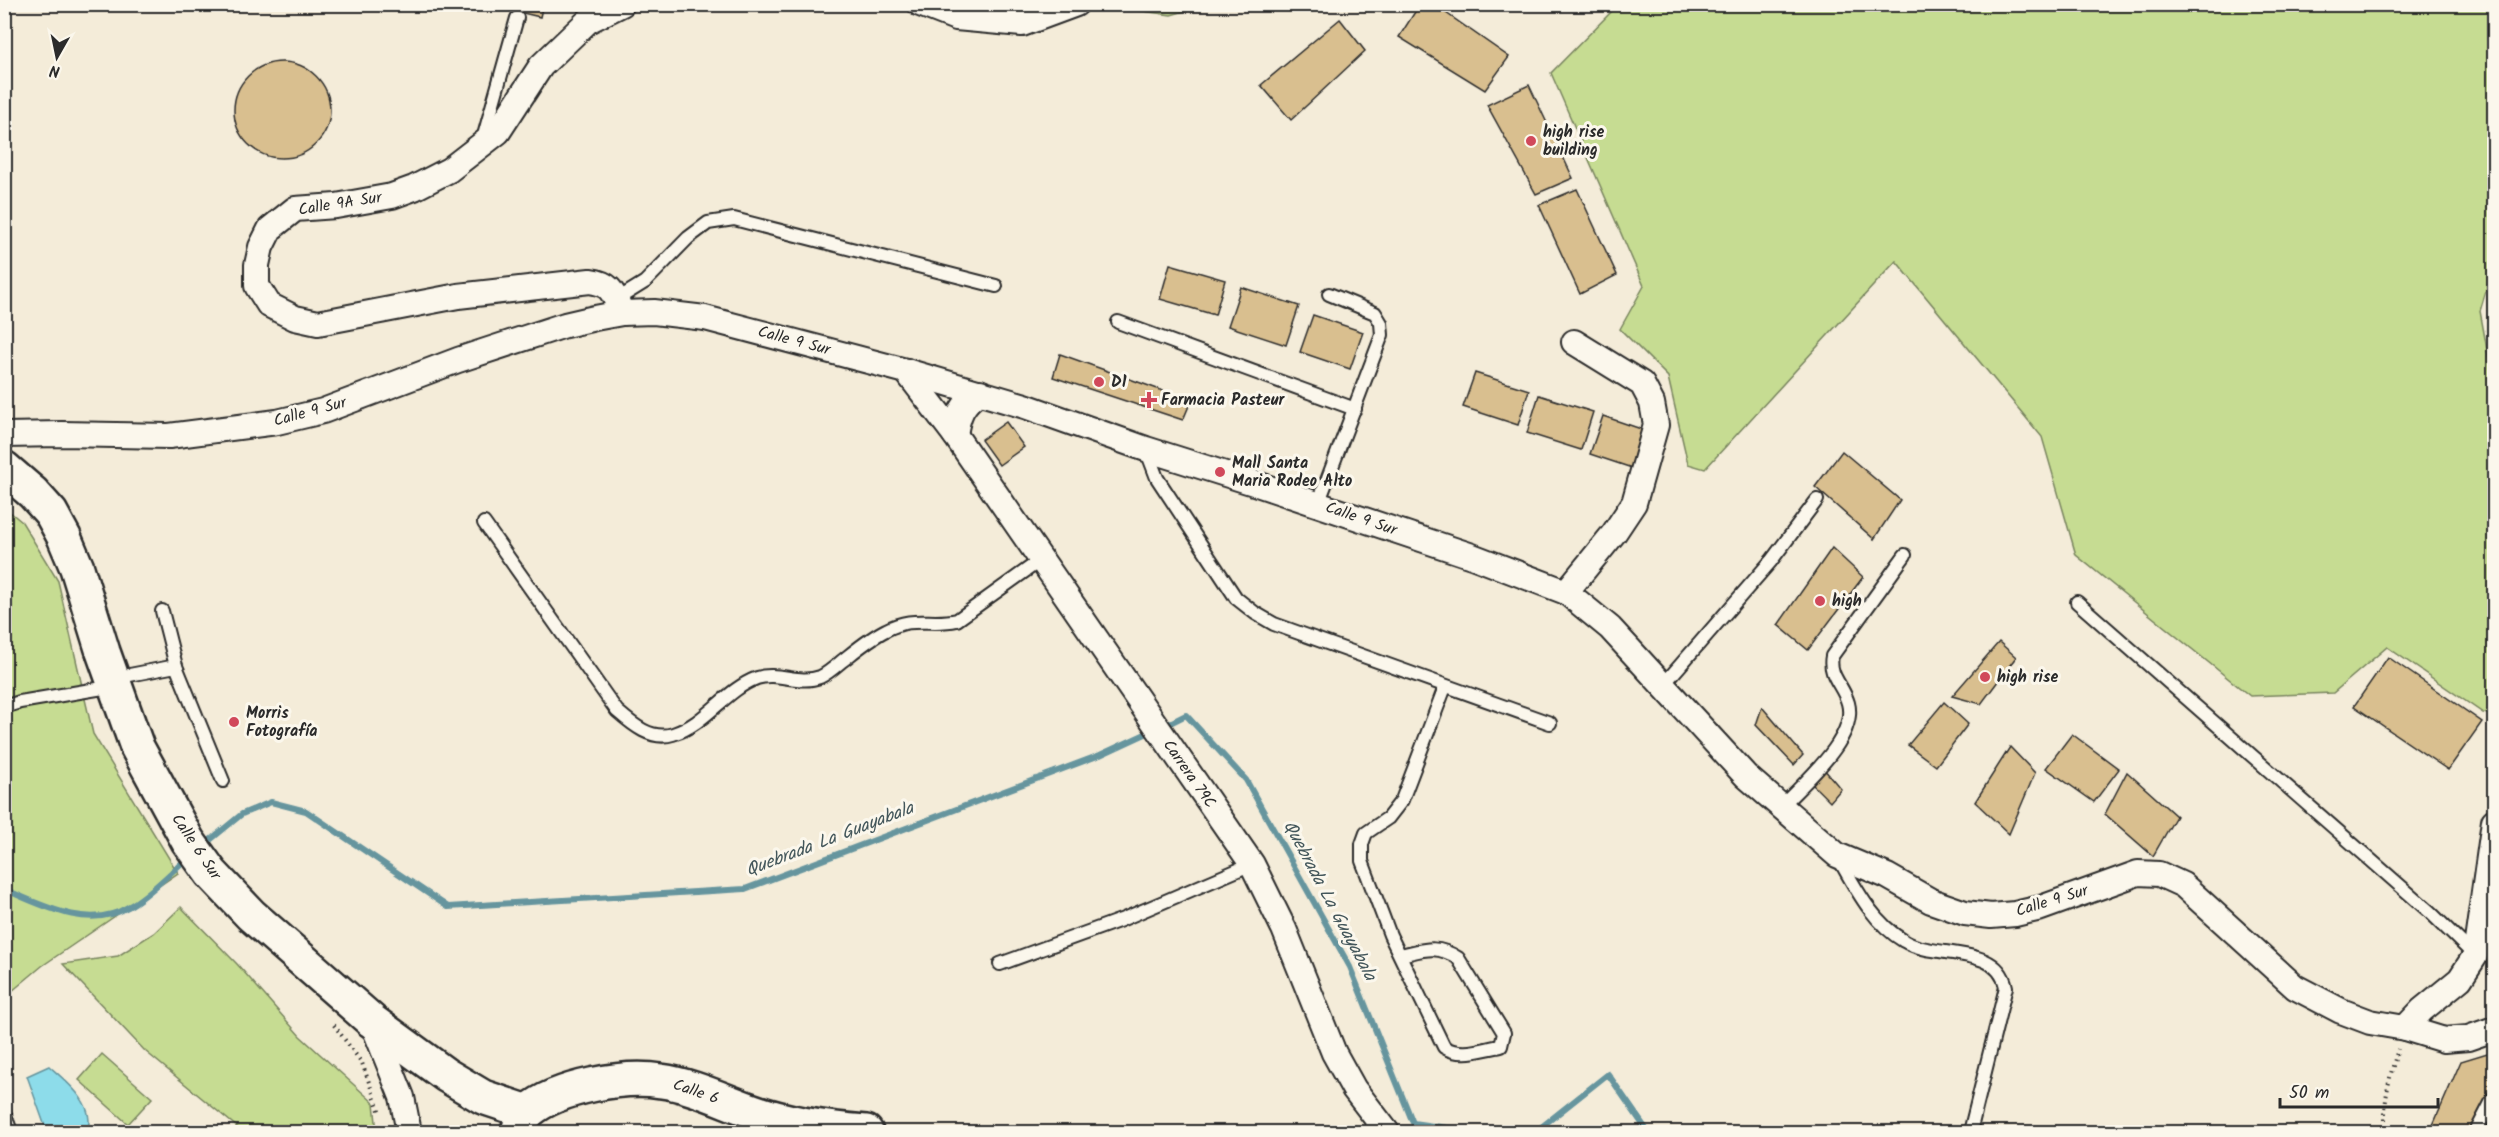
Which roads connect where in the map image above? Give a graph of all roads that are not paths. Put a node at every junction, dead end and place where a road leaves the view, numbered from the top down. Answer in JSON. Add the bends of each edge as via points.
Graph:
{"nodes":[{"id":1,"x":622,"y":4,"type":"edge"},
{"id":2,"x":920,"y":4,"type":"edge"},
{"id":3,"x":1076,"y":4,"type":"edge"},
{"id":4,"x":517,"y":18,"type":"dead end"},
{"id":5,"x":481,"y":146,"type":"junction"},
{"id":6,"x":996,"y":285,"type":"dead end"},
{"id":7,"x":1329,"y":294,"type":"dead end"},
{"id":8,"x":619,"y":307,"type":"junction"},
{"id":9,"x":1118,"y":322,"type":"dead end"},
{"id":10,"x":1574,"y":342,"type":"dead end"},
{"id":11,"x":906,"y":371,"type":"junction"},
{"id":12,"x":980,"y":392,"type":"junction"},
{"id":13,"x":1354,"y":409,"type":"junction"},
{"id":14,"x":4,"y":435,"type":"edge"},
{"id":15,"x":955,"y":435,"type":"junction"},
{"id":16,"x":1146,"y":449,"type":"junction"},
{"id":17,"x":4,"y":468,"type":"edge"},
{"id":18,"x":1817,"y":500,"type":"dead end"},
{"id":19,"x":1318,"y":504,"type":"junction"},
{"id":20,"x":484,"y":523,"type":"dead end"},
{"id":21,"x":1905,"y":555,"type":"dead end"},
{"id":22,"x":1042,"y":559,"type":"junction"},
{"id":23,"x":1566,"y":592,"type":"junction"},
{"id":24,"x":2077,"y":602,"type":"dead end"},
{"id":25,"x":162,"y":611,"type":"dead end"},
{"id":26,"x":176,"y":666,"type":"junction"},
{"id":27,"x":114,"y":682,"type":"junction"},
{"id":28,"x":1664,"y":684,"type":"junction"},
{"id":29,"x":1445,"y":687,"type":"junction"},
{"id":30,"x":4,"y":707,"type":"edge"},
{"id":31,"x":1550,"y":723,"type":"dead end"},
{"id":32,"x":223,"y":781,"type":"dead end"},
{"id":33,"x":1782,"y":806,"type":"junction"},
{"id":34,"x":2494,"y":821,"type":"edge"},
{"id":35,"x":1837,"y":855,"type":"junction"},
{"id":36,"x":1252,"y":864,"type":"junction"},
{"id":37,"x":2490,"y":890,"type":"edge"},
{"id":38,"x":1400,"y":955,"type":"junction"},
{"id":39,"x":2475,"y":956,"type":"junction"},
{"id":40,"x":1000,"y":964,"type":"dead end"},
{"id":41,"x":372,"y":1021,"type":"junction"},
{"id":42,"x":2405,"y":1028,"type":"junction"},
{"id":43,"x":2494,"y":1029,"type":"edge"},
{"id":44,"x":2494,"y":1097,"type":"edge"},
{"id":45,"x":4,"y":1113,"type":"edge"},
{"id":46,"x":522,"y":1122,"type":"edge"},
{"id":47,"x":11,"y":1132,"type":"edge"},
{"id":48,"x":409,"y":1132,"type":"edge"},
{"id":49,"x":866,"y":1132,"type":"edge"},
{"id":50,"x":1386,"y":1132,"type":"edge"},
{"id":51,"x":1970,"y":1132,"type":"edge"},
{"id":52,"x":2476,"y":1132,"type":"edge"}],
"edges":[{"from":1,"to":5,"type":"street","name":"Calle 9A Sur","via":[[588,21],[542,66],[498,132]]},
{"from":2,"to":3,"type":"street","via":[[956,18],[1022,24]]},
{"from":4,"to":5,"type":"lane"},
{"from":5,"to":8,"type":"street","name":"Calle 9A Sur","via":[[448,170],[402,193],[359,203],[305,207],[285,215],[270,229],[258,258],[257,286],[264,299],[278,312],[318,323],[458,297],[590,281],[610,288]]},
{"from":6,"to":8,"type":"lane","via":[[734,219],[708,223],[688,238]]},
{"from":7,"to":13,"type":"lane","via":[[1375,313],[1381,323],[1382,335]]},
{"from":8,"to":11,"type":"street","name":"Calle 9 Sur","via":[[705,318]]},
{"from":8,"to":14,"type":"street","name":"Calle 9 Sur","via":[[458,360],[323,411],[278,422],[169,436]]},
{"from":9,"to":13,"type":"lane"},
{"from":10,"to":23,"type":"street","via":[[1642,384],[1652,404],[1656,425],[1634,502]]},
{"from":11,"to":12,"type":"street","name":"Calle 9 Sur"},
{"from":11,"to":15,"type":"street","name":"Carrera 79C"},
{"from":12,"to":15,"type":"street","via":[[964,405]]},
{"from":12,"to":16,"type":"street","name":"Calle 9 Sur"},
{"from":13,"to":19,"type":"lane"},
{"from":15,"to":22,"type":"street","name":"Carrera 79C"},
{"from":16,"to":19,"type":"street","name":"Calle 9 Sur"},
{"from":16,"to":29,"type":"lane","via":[[1157,478],[1236,598],[1274,624]]},
{"from":17,"to":27,"type":"main road","name":"Calle 6 Sur","via":[[51,513],[64,537]]},
{"from":18,"to":28,"type":"lane","via":[[1771,561]]},
{"from":19,"to":23,"type":"street","name":"Calle 9 Sur"},
{"from":20,"to":22,"type":"lane","via":[[617,711],[636,727],[656,735],[673,734],[693,723],[756,679],[769,675],[810,680],[822,676],[888,629],[912,620],[957,620]]},
{"from":21,"to":33,"type":"lane","via":[[1832,656],[1830,666],[1848,703],[1848,726],[1833,752]]},
{"from":22,"to":36,"type":"street","name":"Carrera 79C"},
{"from":23,"to":28,"type":"street","name":"Calle 9 Sur","via":[[1610,628]]},
{"from":24,"to":39,"type":"lane"},
{"from":25,"to":26,"type":"lane"},
{"from":26,"to":27,"type":"lane"},
{"from":26,"to":32,"type":"lane"},
{"from":27,"to":30,"type":"lane"},
{"from":27,"to":41,"type":"main road","name":"Calle 6 Sur","via":[[137,747],[196,852],[232,897]]},
{"from":28,"to":33,"type":"street","name":"Calle 9 Sur","via":[[1746,776]]},
{"from":29,"to":31,"type":"lane"},
{"from":29,"to":38,"type":"lane","via":[[1402,800],[1388,818],[1366,833],[1362,844],[1362,861]]},
{"from":33,"to":35,"type":"street","name":"Calle 9 Sur"},
{"from":34,"to":37,"type":"street"},
{"from":35,"to":42,"type":"street","name":"Calle 9 Sur","via":[[1887,876],[1931,901],[1965,913],[1991,916],[2041,908],[2138,873],[2159,874],[2183,885],[2295,987],[2370,1022]]},
{"from":35,"to":51,"type":"lane","via":[[1862,901],[1904,942],[1978,958],[1992,963],[2004,976],[2006,987]]},
{"from":36,"to":40,"type":"lane","via":[[1121,920]]},
{"from":36,"to":50,"type":"street","name":"Carrera 79C","via":[[1284,929],[1341,1068]]},
{"from":37,"to":39,"type":"street"},
{"from":38,"to":38,"type":"lane","via":[[1434,948],[1458,958],[1504,1033],[1501,1046],[1463,1053],[1444,1047]]},
{"from":39,"to":42,"type":"street","via":[[2460,979]]},
{"from":41,"to":46,"type":"main road","name":"Calle 6 Sur"},
{"from":41,"to":48,"type":"street","via":[[402,1097]]},
{"from":42,"to":43,"type":"street","name":"Calle 9 Sur","via":[[2444,1040],[2468,1038]]},
{"from":44,"to":52,"type":"lane"},
{"from":45,"to":47,"type":"lane"},
{"from":46,"to":49,"type":"main road","name":"Calle 6","via":[[547,1101],[578,1089],[641,1079],[672,1083],[777,1119]]}]}
